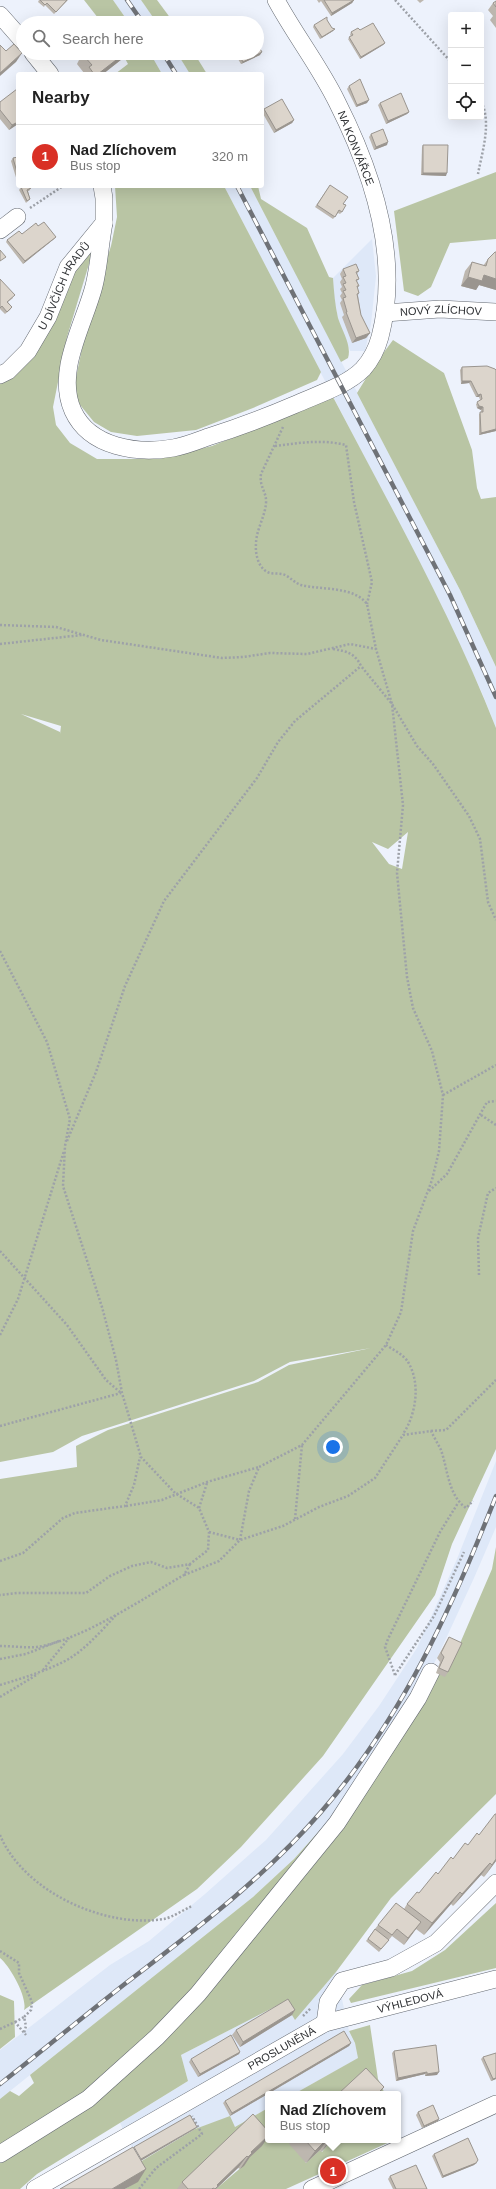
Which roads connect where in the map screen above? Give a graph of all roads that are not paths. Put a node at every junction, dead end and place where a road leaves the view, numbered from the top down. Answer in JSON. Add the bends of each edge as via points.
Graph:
{"nodes":[{"id":1,"x":276,"y":0,"type":"edge"},
{"id":2,"x":0,"y":15,"type":"edge"},
{"id":3,"x":16,"y":33,"type":"edge"},
{"id":4,"x":39,"y":60,"type":"edge"},
{"id":5,"x":48,"y":72,"type":"edge"},
{"id":6,"x":102,"y":188,"type":"edge"},
{"id":7,"x":17,"y":217,"type":"road end"},
{"id":8,"x":104,"y":223,"type":"junction"},
{"id":9,"x":0,"y":230,"type":"edge"},
{"id":10,"x":496,"y":312,"type":"edge"},
{"id":11,"x":385,"y":313,"type":"junction"},
{"id":12,"x":0,"y":375,"type":"edge"},
{"id":13,"x":431,"y":1672,"type":"dead end"},
{"id":14,"x":496,"y":1883,"type":"edge"},
{"id":15,"x":496,"y":1979,"type":"edge"},
{"id":16,"x":325,"y":2023,"type":"junction"},
{"id":17,"x":496,"y":2104,"type":"edge"},
{"id":18,"x":0,"y":2154,"type":"edge"},
{"id":19,"x":35,"y":2189,"type":"edge"},
{"id":20,"x":312,"y":2189,"type":"edge"}],
"edges":[{"from":1,"to":11,"type":"street","name":"NA KONVÁŘCE","via":[[337,101],[369,175],[382,223],[386,268]]},
{"from":2,"to":3,"type":"street"},
{"from":4,"to":5,"type":"street"},
{"from":6,"to":8,"type":"street"},
{"from":7,"to":9,"type":"street"},
{"from":8,"to":11,"type":"street","name":"NA KONVÁŘCE","via":[[94,286],[72,355],[68,382],[72,408],[78,419],[97,437],[117,446],[143,449],[174,448],[242,426],[325,391],[364,368],[376,348]]},
{"from":8,"to":12,"type":"street","name":"U DÍVČÍCH HRADŮ","via":[[68,267],[48,317],[28,351],[8,371]]},
{"from":10,"to":11,"type":"street","name":"NOVÝ ZLÍCHOV","via":[[440,309]]},
{"from":13,"to":18,"type":"street","via":[[418,1698],[337,1823],[198,1994],[158,2037],[88,2099]]},
{"from":14,"to":16,"type":"street","name":"PROSLUNĚNÁ","via":[[436,1943],[391,1968],[342,1981],[328,2002]]},
{"from":15,"to":16,"type":"street","name":"VÝHLEDOVÁ"},
{"from":16,"to":19,"type":"street","name":"PROSLUNĚNÁ"},
{"from":17,"to":20,"type":"street"}]}
